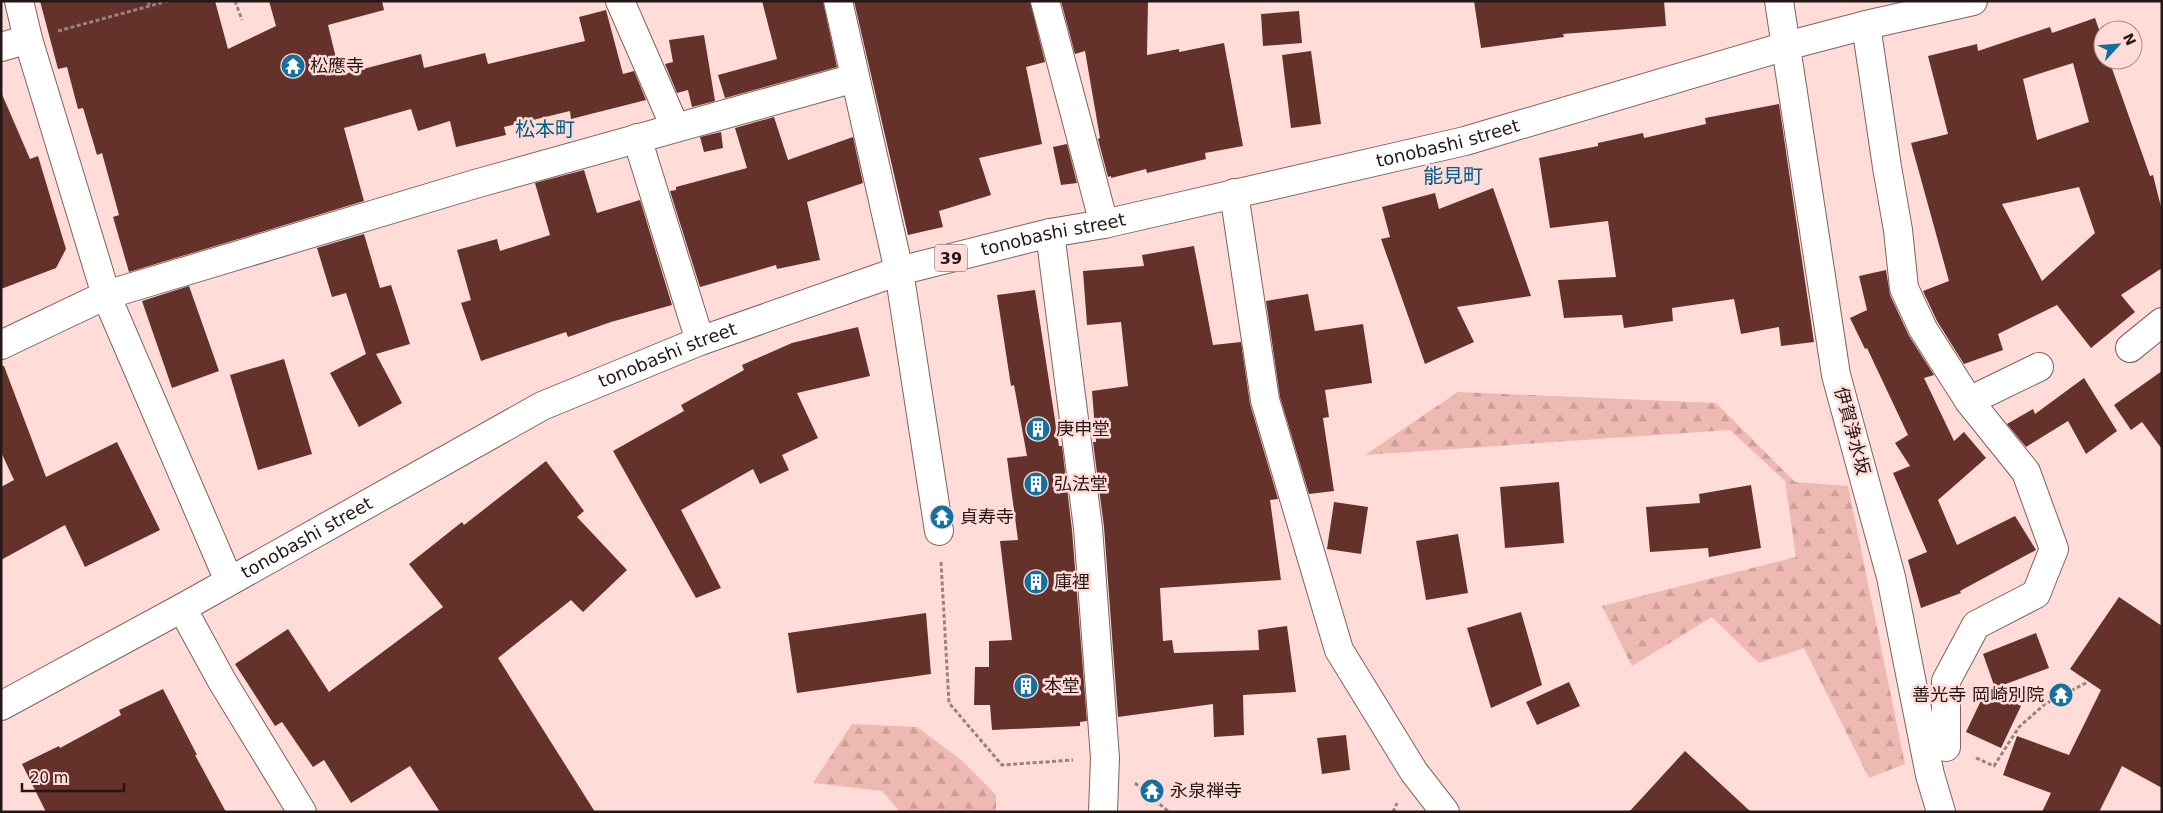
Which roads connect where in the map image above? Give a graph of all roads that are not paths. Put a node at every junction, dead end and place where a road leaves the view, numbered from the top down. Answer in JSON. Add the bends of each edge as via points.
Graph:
{"nodes":[{"id":1,"x":19,"y":1,"type":"edge"},
{"id":2,"x":620,"y":1,"type":"edge"},
{"id":3,"x":838,"y":1,"type":"edge"},
{"id":4,"x":1045,"y":1,"type":"edge"},
{"id":5,"x":1779,"y":1,"type":"edge"},
{"id":6,"x":1972,"y":1,"type":"edge"},
{"id":7,"x":1866,"y":25,"type":"junction"},
{"id":8,"x":28,"y":39,"type":"junction"},
{"id":9,"x":1786,"y":46,"type":"junction"},
{"id":10,"x":1,"y":47,"type":"edge"},
{"id":11,"x":855,"y":78,"type":"junction"},
{"id":12,"x":676,"y":127,"type":"junction"},
{"id":13,"x":637,"y":138,"type":"junction"},
{"id":14,"x":1234,"y":193,"type":"junction"},
{"id":15,"x":1104,"y":224,"type":"junction"},
{"id":16,"x":1050,"y":233,"type":"junction"},
{"id":17,"x":899,"y":271,"type":"junction"},
{"id":18,"x":106,"y":295,"type":"junction"},
{"id":19,"x":2162,"y":322,"type":"edge"},
{"id":20,"x":700,"y":341,"type":"junction"},
{"id":21,"x":1,"y":344,"type":"edge"},
{"id":22,"x":2130,"y":348,"type":"dead end"},
{"id":23,"x":2039,"y":367,"type":"dead end"},
{"id":24,"x":1969,"y":400,"type":"junction"},
{"id":25,"x":939,"y":531,"type":"road end"},
{"id":26,"x":229,"y":581,"type":"junction"},
{"id":27,"x":182,"y":608,"type":"junction"},
{"id":28,"x":1,"y":706,"type":"edge"},
{"id":29,"x":1946,"y":747,"type":"road end"},
{"id":30,"x":302,"y":812,"type":"edge"},
{"id":31,"x":1103,"y":812,"type":"edge"},
{"id":32,"x":1444,"y":812,"type":"edge"},
{"id":33,"x":1941,"y":812,"type":"edge"}],
"edges":[{"from":1,"to":8,"type":"street"},
{"from":2,"to":12,"type":"street"},
{"from":3,"to":11,"type":"street"},
{"from":4,"to":15,"type":"street"},
{"from":5,"to":9,"type":"street","name":"伊賀浄水坂"},
{"from":6,"to":7,"type":"street","name":"tonobashi street","number":"39"},
{"from":7,"to":9,"type":"street","name":"tonobashi street","number":"39"},
{"from":7,"to":24,"type":"street","via":[[1904,288],[1923,329]]},
{"from":8,"to":10,"type":"street"},
{"from":8,"to":18,"type":"street"},
{"from":9,"to":14,"type":"street","name":"tonobashi street","number":"39","via":[[1465,141]]},
{"from":9,"to":33,"type":"street","name":"伊賀浄水坂","via":[[1836,376],[1891,577],[1930,775]]},
{"from":11,"to":12,"type":"street"},
{"from":11,"to":17,"type":"street"},
{"from":12,"to":13,"type":"street"},
{"from":13,"to":18,"type":"street"},
{"from":13,"to":20,"type":"street"},
{"from":14,"to":15,"type":"street","name":"tonobashi street","number":"39"},
{"from":14,"to":32,"type":"street","via":[[1265,400],[1339,650],[1414,772]]},
{"from":15,"to":16,"type":"street","name":"tonobashi street","number":"39"},
{"from":16,"to":17,"type":"street","name":"tonobashi street","number":"39"},
{"from":16,"to":31,"type":"street","via":[[1088,528],[1105,758]]},
{"from":17,"to":20,"type":"street","name":"tonobashi street","number":"39"},
{"from":17,"to":25,"type":"street"},
{"from":18,"to":21,"type":"street"},
{"from":18,"to":26,"type":"street"},
{"from":19,"to":22,"type":"street"},
{"from":20,"to":26,"type":"street","name":"tonobashi street","number":"39","via":[[542,406]]},
{"from":23,"to":24,"type":"street"},
{"from":24,"to":29,"type":"street","via":[[2026,472],[2054,549],[2036,594],[1976,625],[1946,682]]},
{"from":26,"to":27,"type":"street","name":"tonobashi street","number":"39"},
{"from":27,"to":28,"type":"street","name":"tonobashi street","number":"39"},
{"from":27,"to":30,"type":"street","via":[[222,681]]}]}
